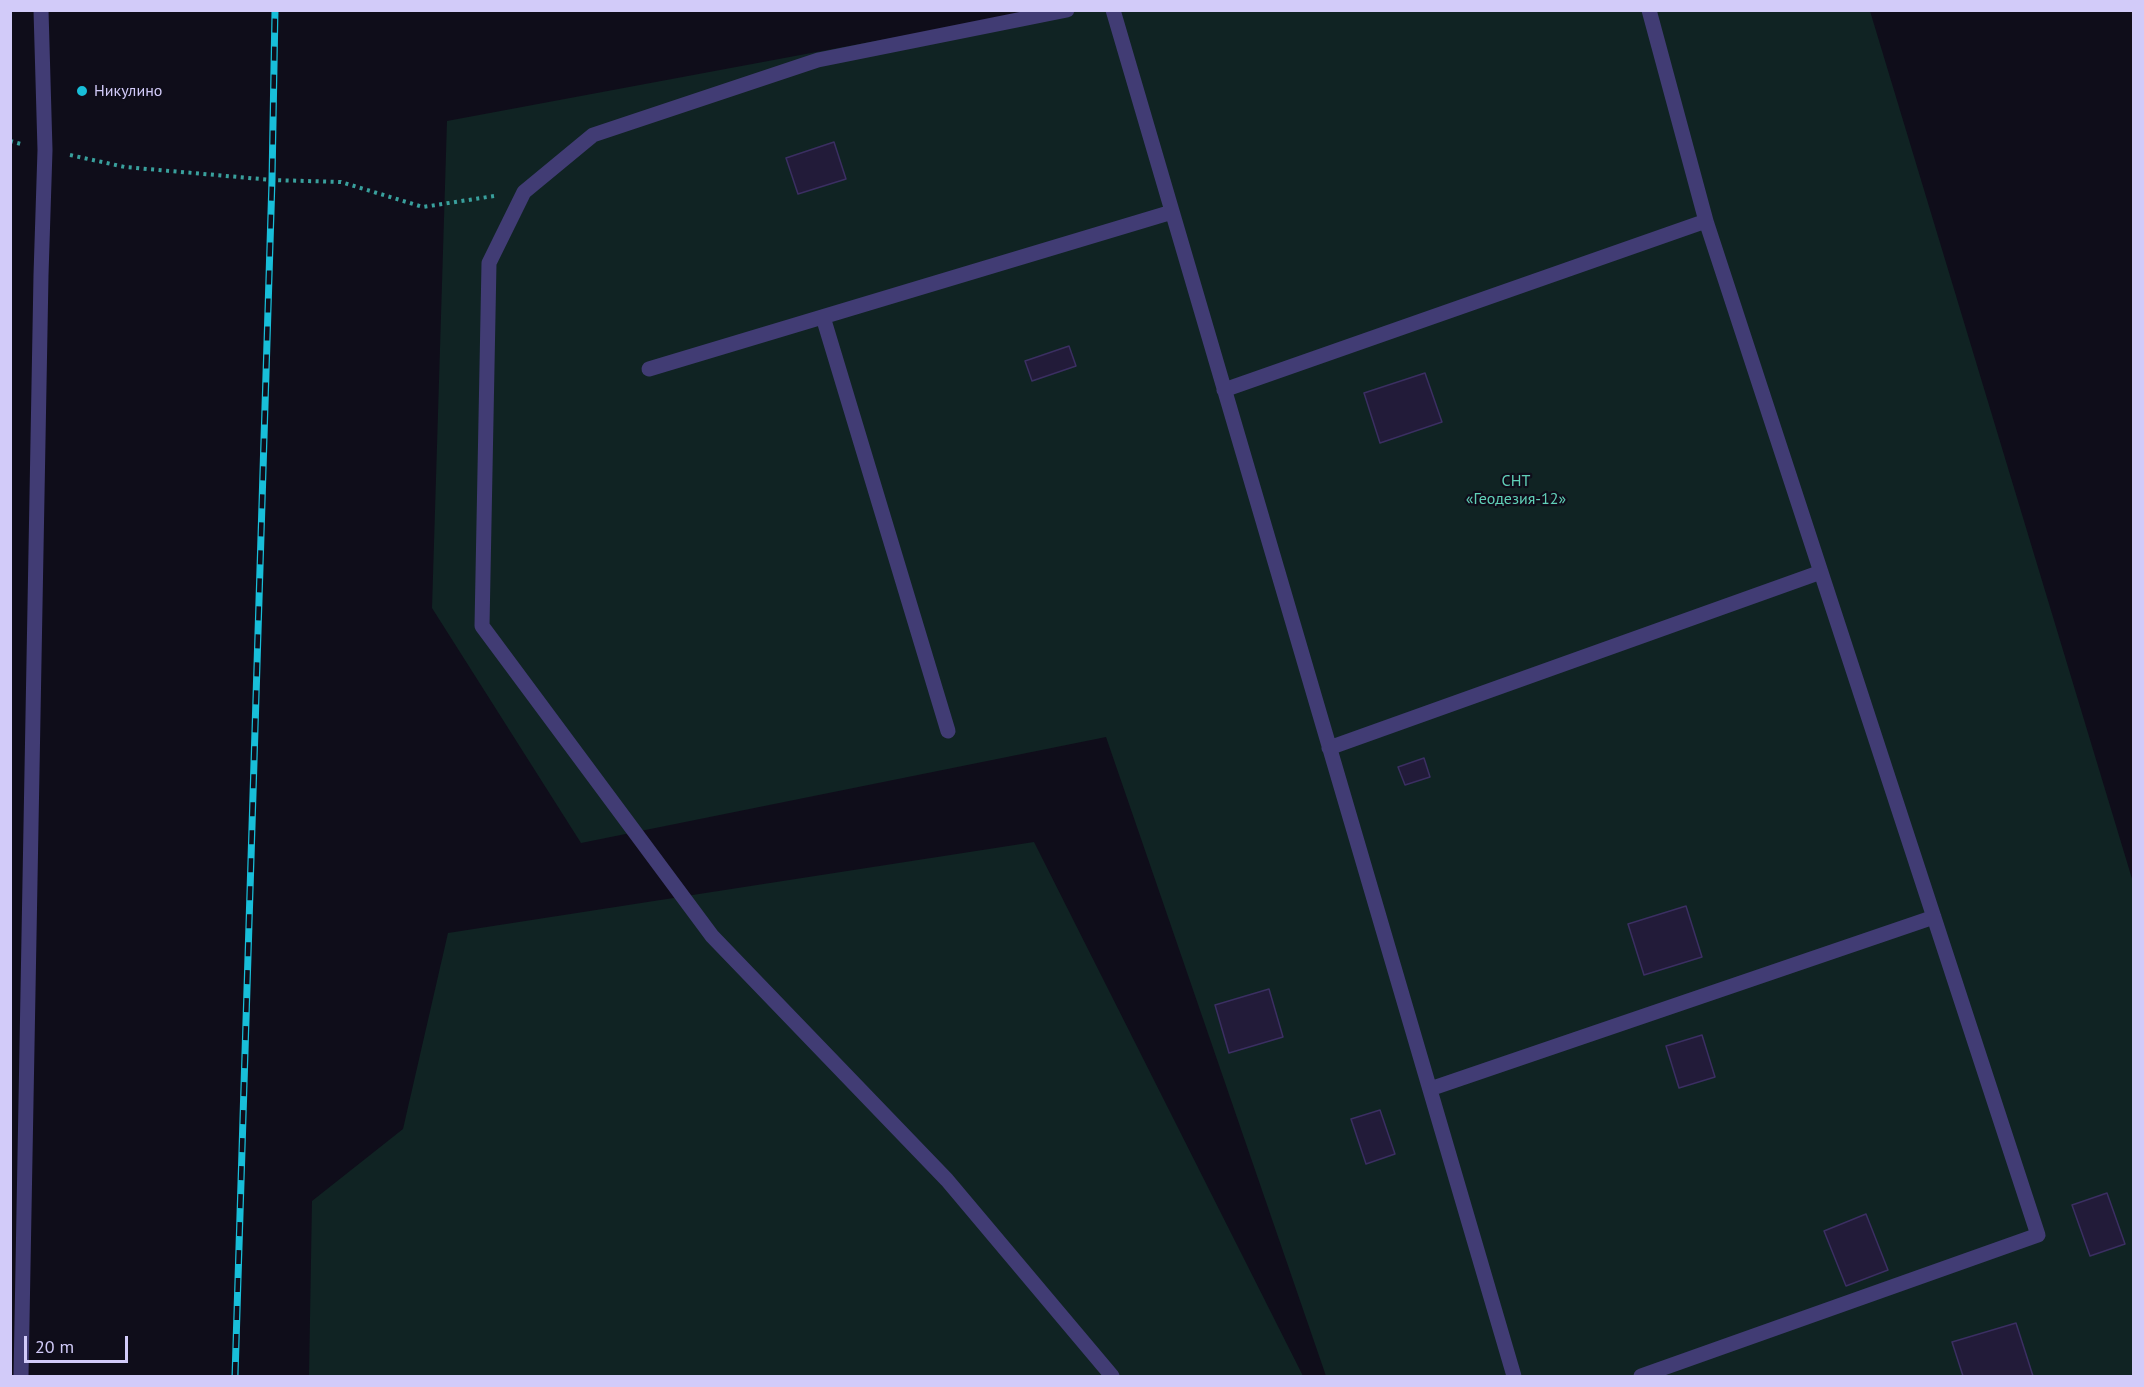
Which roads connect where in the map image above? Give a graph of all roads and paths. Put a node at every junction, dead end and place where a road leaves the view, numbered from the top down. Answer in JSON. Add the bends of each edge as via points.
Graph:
{"nodes":[{"id":1,"x":42,"y":10,"type":"edge"},
{"id":2,"x":1067,"y":10,"type":"edge"},
{"id":3,"x":1113,"y":10,"type":"edge"},
{"id":4,"x":1649,"y":10,"type":"edge"},
{"id":5,"x":45,"y":150,"type":"junction"},
{"id":6,"x":524,"y":192,"type":"junction"},
{"id":7,"x":1172,"y":212,"type":"junction"},
{"id":8,"x":1706,"y":221,"type":"junction"},
{"id":9,"x":823,"y":317,"type":"junction"},
{"id":10,"x":649,"y":369,"type":"dead end"},
{"id":11,"x":1224,"y":390,"type":"junction"},
{"id":12,"x":1821,"y":572,"type":"junction"},
{"id":13,"x":948,"y":731,"type":"dead end"},
{"id":14,"x":1329,"y":748,"type":"junction"},
{"id":15,"x":1934,"y":917,"type":"junction"},
{"id":16,"x":1430,"y":1089,"type":"junction"},
{"id":17,"x":21,"y":1377,"type":"edge"},
{"id":18,"x":1112,"y":1377,"type":"edge"},
{"id":19,"x":1514,"y":1377,"type":"edge"},
{"id":20,"x":1641,"y":1377,"type":"edge"}],
"edges":[{"from":1,"to":5,"type":"street"},
{"from":2,"to":6,"type":"street","via":[[818,60],[593,135]]},
{"from":3,"to":7,"type":"street"},
{"from":4,"to":8,"type":"street"},
{"from":5,"to":6,"type":"path","via":[[125,167],[341,182],[423,207]]},
{"from":5,"to":17,"type":"street"},
{"from":6,"to":18,"type":"street","via":[[489,263],[482,626],[712,936],[947,1180]]},
{"from":7,"to":9,"type":"street"},
{"from":7,"to":11,"type":"street"},
{"from":8,"to":11,"type":"street"},
{"from":8,"to":12,"type":"street"},
{"from":9,"to":10,"type":"street"},
{"from":9,"to":13,"type":"street"},
{"from":11,"to":14,"type":"street"},
{"from":12,"to":14,"type":"street"},
{"from":12,"to":15,"type":"street"},
{"from":14,"to":16,"type":"street"},
{"from":15,"to":16,"type":"street"},
{"from":15,"to":20,"type":"street","via":[[2038,1235]]},
{"from":16,"to":19,"type":"street"}]}
